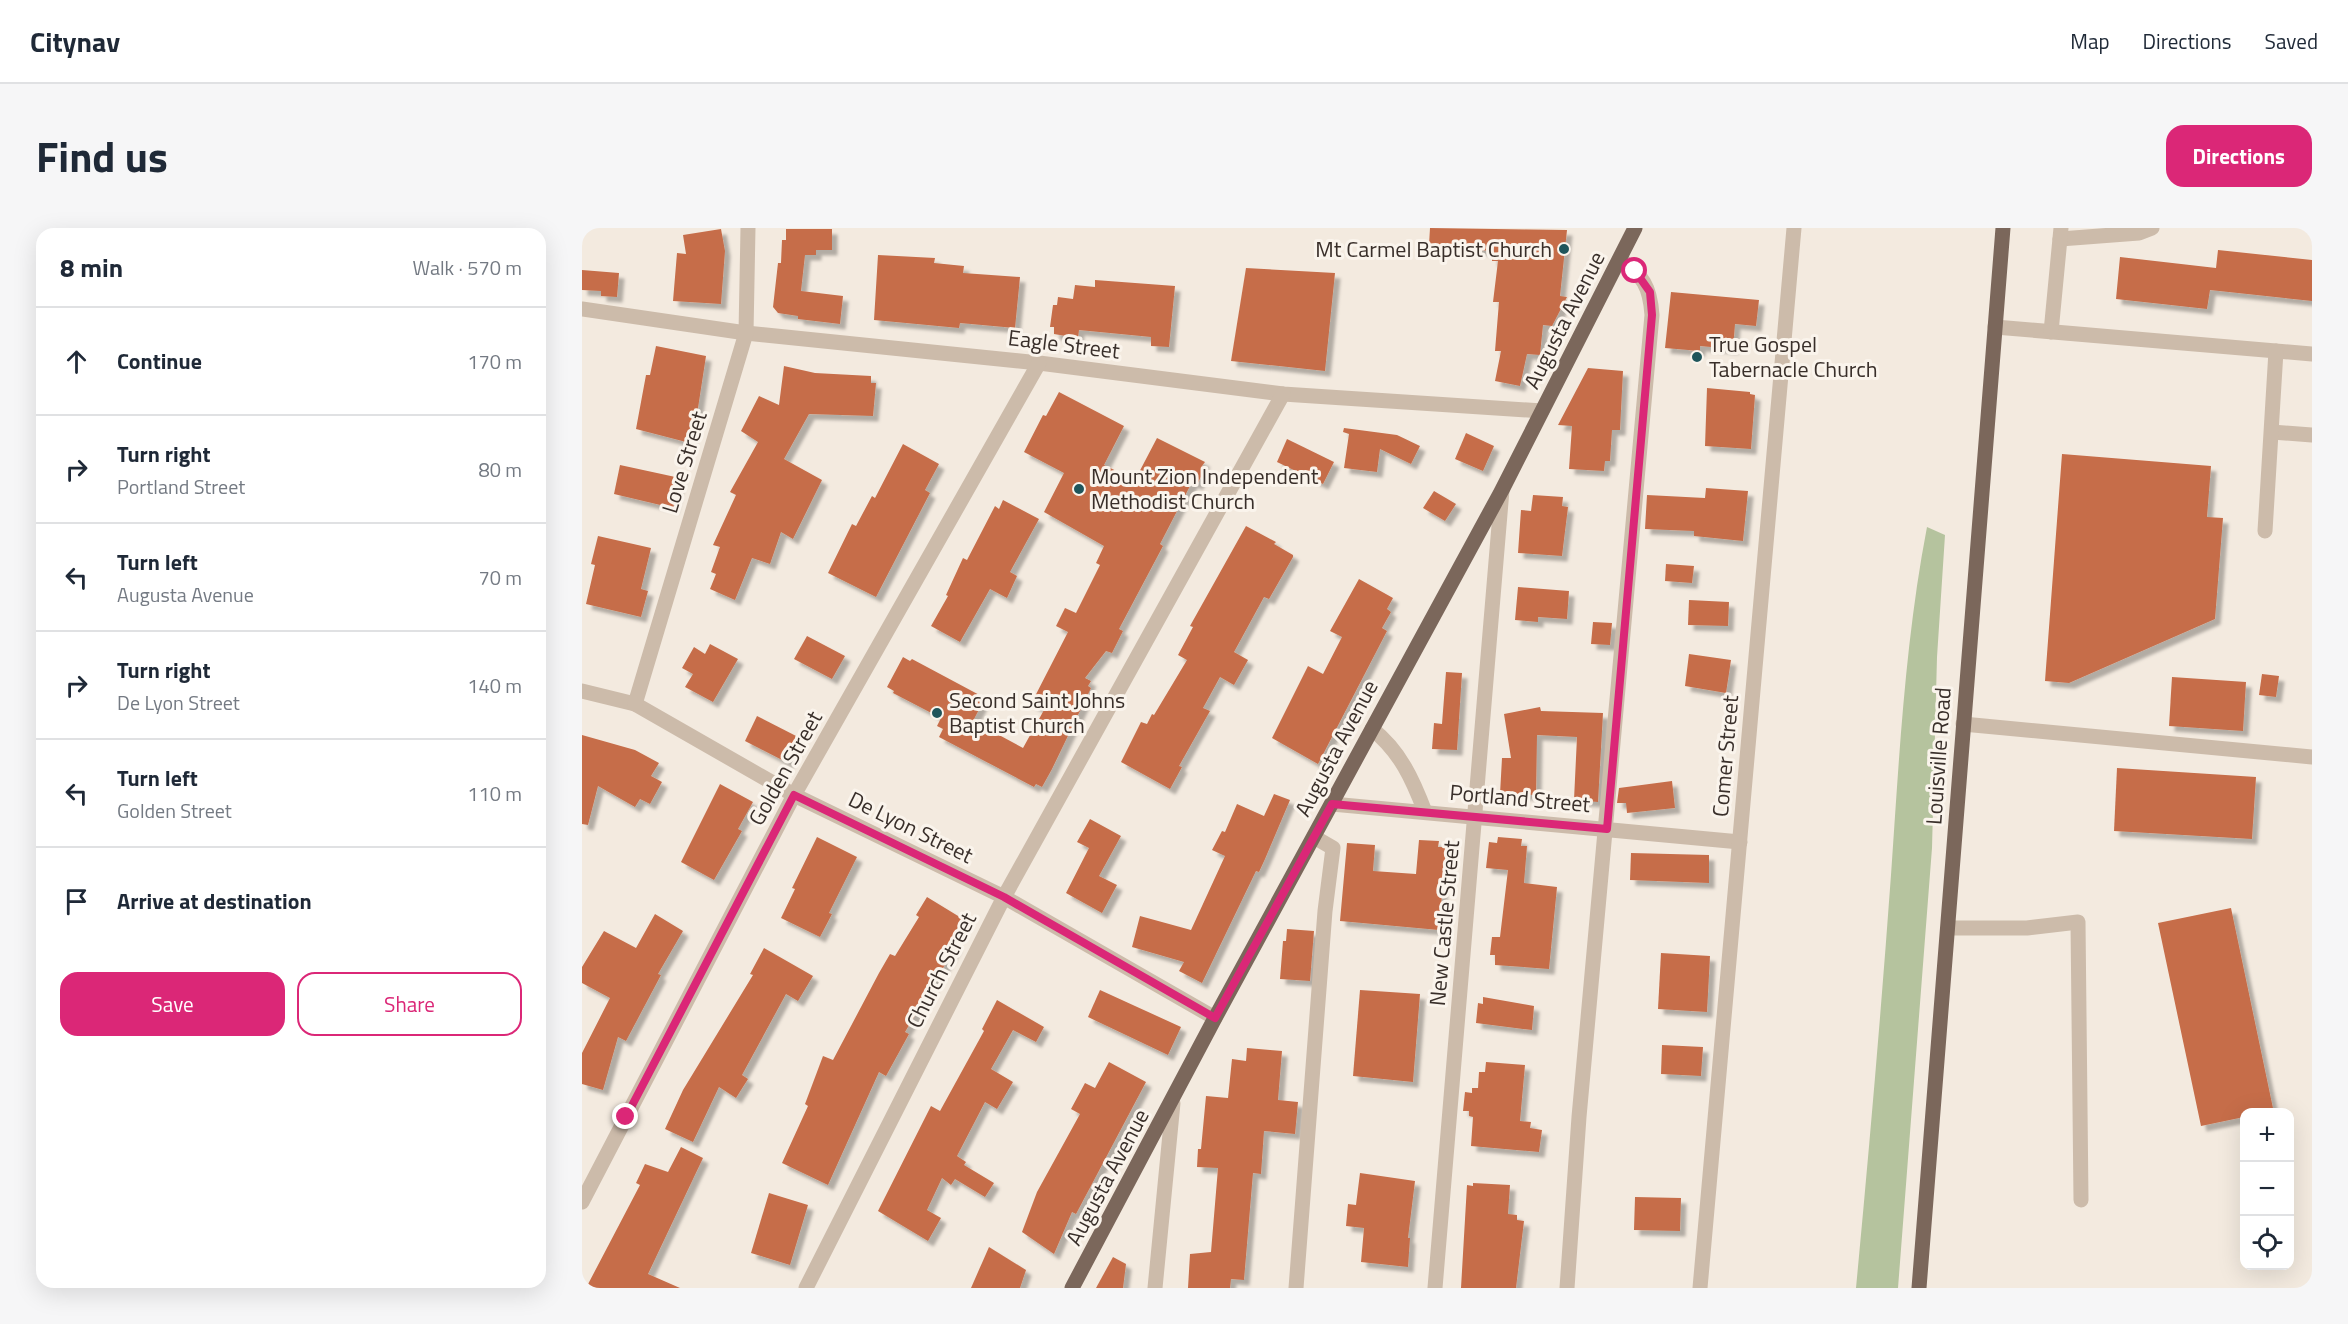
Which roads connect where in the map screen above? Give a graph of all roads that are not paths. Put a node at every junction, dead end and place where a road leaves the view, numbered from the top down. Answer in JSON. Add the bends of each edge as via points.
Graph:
{"nodes":[{"id":1,"x":748,"y":228,"type":"edge"},
{"id":2,"x":1635,"y":228,"type":"edge"},
{"id":3,"x":1794,"y":228,"type":"edge"},
{"id":4,"x":2003,"y":228,"type":"edge"},
{"id":5,"x":2152,"y":228,"type":"edge"},
{"id":6,"x":2061,"y":233,"type":"edge"},
{"id":7,"x":1620,"y":259,"type":"junction"},
{"id":8,"x":582,"y":309,"type":"edge"},
{"id":9,"x":1995,"y":327,"type":"junction"},
{"id":10,"x":2051,"y":332,"type":"junction"},
{"id":11,"x":746,"y":333,"type":"junction"},
{"id":12,"x":2276,"y":351,"type":"junction"},
{"id":13,"x":2312,"y":354,"type":"edge"},
{"id":14,"x":1040,"y":363,"type":"junction"},
{"id":15,"x":1283,"y":394,"type":"junction"},
{"id":16,"x":1542,"y":411,"type":"junction"},
{"id":17,"x":2272,"y":432,"type":"junction"},
{"id":18,"x":2312,"y":435,"type":"edge"},
{"id":19,"x":1502,"y":490,"type":"junction"},
{"id":20,"x":2265,"y":531,"type":"dead end"},
{"id":21,"x":582,"y":692,"type":"edge"},
{"id":22,"x":635,"y":704,"type":"junction"},
{"id":23,"x":1964,"y":724,"type":"junction"},
{"id":24,"x":1372,"y":729,"type":"junction"},
{"id":25,"x":2312,"y":757,"type":"edge"},
{"id":26,"x":794,"y":795,"type":"junction"},
{"id":27,"x":1332,"y":804,"type":"junction"},
{"id":28,"x":1425,"y":812,"type":"junction"},
{"id":29,"x":1475,"y":817,"type":"junction"},
{"id":30,"x":1607,"y":829,"type":"junction"},
{"id":31,"x":1314,"y":837,"type":"junction"},
{"id":32,"x":1740,"y":842,"type":"junction"},
{"id":33,"x":1004,"y":897,"type":"junction"},
{"id":34,"x":1948,"y":928,"type":"junction"},
{"id":35,"x":1215,"y":1018,"type":"junction"},
{"id":36,"x":1173,"y":1103,"type":"junction"},
{"id":37,"x":2081,"y":1200,"type":"dead end"},
{"id":38,"x":582,"y":1202,"type":"edge"},
{"id":39,"x":806,"y":1288,"type":"edge"},
{"id":40,"x":1072,"y":1288,"type":"edge"},
{"id":41,"x":1155,"y":1288,"type":"edge"},
{"id":42,"x":1296,"y":1288,"type":"edge"},
{"id":43,"x":1435,"y":1288,"type":"edge"},
{"id":44,"x":1567,"y":1288,"type":"edge"},
{"id":45,"x":1700,"y":1288,"type":"edge"},
{"id":46,"x":1919,"y":1288,"type":"edge"}],
"edges":[{"from":1,"to":11,"type":"street","name":"Love Street"},
{"from":2,"to":7,"type":"main road","name":"Augusta Avenue"},
{"from":3,"to":32,"type":"street","name":"Comer Street"},
{"from":4,"to":9,"type":"main road","name":"Louisville Road"},
{"from":5,"to":6,"type":"street","via":[[2139,233]]},
{"from":6,"to":10,"type":"street"},
{"from":7,"to":16,"type":"main road","name":"Augusta Avenue"},
{"from":7,"to":30,"type":"street","via":[[1635,271],[1650,292],[1652,315]]},
{"from":8,"to":11,"type":"street","name":"Eagle Street"},
{"from":9,"to":10,"type":"street"},
{"from":9,"to":23,"type":"main road","name":"Louisville Road"},
{"from":10,"to":12,"type":"street"},
{"from":11,"to":14,"type":"street","name":"Eagle Street"},
{"from":11,"to":22,"type":"street","name":"Love Street"},
{"from":12,"to":13,"type":"street"},
{"from":12,"to":17,"type":"street"},
{"from":14,"to":15,"type":"street","name":"Eagle Street"},
{"from":14,"to":26,"type":"street","name":"Golden Street"},
{"from":15,"to":16,"type":"street","name":"Eagle Street"},
{"from":15,"to":33,"type":"street","name":"Church Street"},
{"from":16,"to":19,"type":"main road","name":"Augusta Avenue"},
{"from":17,"to":18,"type":"street"},
{"from":17,"to":20,"type":"street"},
{"from":19,"to":24,"type":"main road","name":"Augusta Avenue"},
{"from":19,"to":29,"type":"street","name":"New Castle Street"},
{"from":21,"to":22,"type":"street","name":"De Lyon Street"},
{"from":22,"to":26,"type":"street","name":"De Lyon Street"},
{"from":23,"to":25,"type":"street"},
{"from":23,"to":34,"type":"main road","name":"Louisville Road"},
{"from":24,"to":27,"type":"main road","name":"Augusta Avenue"},
{"from":24,"to":28,"type":"street","via":[[1384,738],[1410,772]]},
{"from":26,"to":33,"type":"street","name":"De Lyon Street"},
{"from":26,"to":38,"type":"street","name":"Golden Street"},
{"from":27,"to":28,"type":"street","name":"Portland Street"},
{"from":27,"to":31,"type":"main road","name":"Augusta Avenue"},
{"from":28,"to":29,"type":"street","name":"Portland Street"},
{"from":29,"to":30,"type":"street","name":"Portland Street"},
{"from":29,"to":43,"type":"street","name":"New Castle Street"},
{"from":30,"to":32,"type":"street","name":"Portland Street"},
{"from":30,"to":44,"type":"street"},
{"from":31,"to":35,"type":"main road","name":"Augusta Avenue"},
{"from":31,"to":42,"type":"street","via":[[1333,848]]},
{"from":32,"to":45,"type":"street","name":"Comer Street"},
{"from":33,"to":35,"type":"street","name":"De Lyon Street"},
{"from":33,"to":39,"type":"street","name":"Church Street"},
{"from":34,"to":37,"type":"street","via":[[2027,928],[2078,922]]},
{"from":34,"to":46,"type":"main road","name":"Louisville Road"},
{"from":35,"to":36,"type":"main road","name":"Augusta Avenue"},
{"from":36,"to":40,"type":"main road","name":"Augusta Avenue"},
{"from":36,"to":41,"type":"street"}]}
